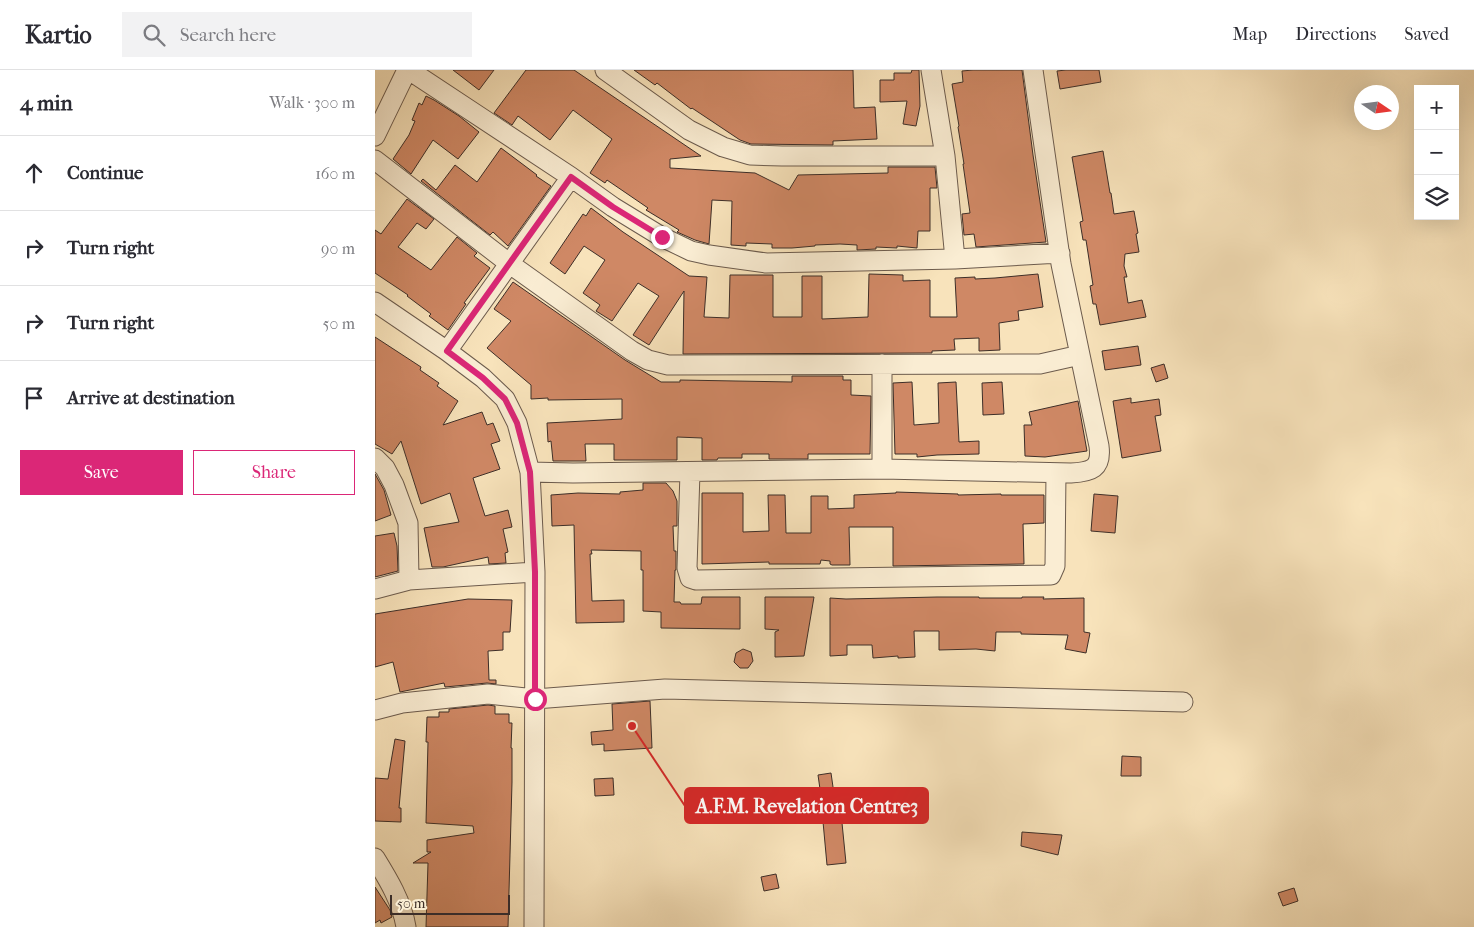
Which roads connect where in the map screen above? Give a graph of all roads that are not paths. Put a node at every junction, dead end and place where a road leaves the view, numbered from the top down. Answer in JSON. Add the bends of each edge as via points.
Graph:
{"nodes":[{"id":1,"x":408,"y":70,"type":"edge"},
{"id":2,"x":605,"y":70,"type":"edge"},
{"id":3,"x":931,"y":70,"type":"edge"},
{"id":4,"x":1033,"y":70,"type":"edge"},
{"id":5,"x":375,"y":136,"type":"edge"},
{"id":6,"x":945,"y":156,"type":"junction"},
{"id":7,"x":375,"y":160,"type":"edge"},
{"id":8,"x":571,"y":177,"type":"junction"},
{"id":9,"x":1059,"y":253,"type":"junction"},
{"id":10,"x":955,"y":259,"type":"junction"},
{"id":11,"x":510,"y":264,"type":"junction"},
{"id":12,"x":375,"y":302,"type":"edge"},
{"id":13,"x":447,"y":351,"type":"junction"},
{"id":14,"x":1080,"y":355,"type":"junction"},
{"id":15,"x":881,"y":364,"type":"junction"},
{"id":16,"x":375,"y":458,"type":"edge"},
{"id":17,"x":882,"y":469,"type":"junction"},
{"id":18,"x":530,"y":472,"type":"junction"},
{"id":19,"x":690,"y":472,"type":"junction"},
{"id":20,"x":1056,"y":473,"type":"junction"},
{"id":21,"x":535,"y":572,"type":"junction"},
{"id":22,"x":409,"y":580,"type":"junction"},
{"id":23,"x":375,"y":589,"type":"edge"},
{"id":24,"x":535,"y":699,"type":"junction"},
{"id":25,"x":1183,"y":702,"type":"dead end"},
{"id":26,"x":375,"y":710,"type":"edge"},
{"id":27,"x":375,"y":858,"type":"edge"},
{"id":28,"x":406,"y":927,"type":"edge"},
{"id":29,"x":534,"y":927,"type":"edge"}],
"edges":[{"from":1,"to":5,"type":"street"},
{"from":1,"to":8,"type":"street"},
{"from":2,"to":6,"type":"street","via":[[689,130],[723,147],[750,155]]},
{"from":3,"to":6,"type":"street"},
{"from":4,"to":9,"type":"street"},
{"from":6,"to":10,"type":"street"},
{"from":7,"to":11,"type":"street"},
{"from":8,"to":10,"type":"street","via":[[662,237],[691,251],[709,255],[766,263]]},
{"from":8,"to":11,"type":"street"},
{"from":9,"to":10,"type":"street"},
{"from":9,"to":14,"type":"street"},
{"from":11,"to":13,"type":"street"},
{"from":11,"to":15,"type":"street","via":[[648,360],[668,365]]},
{"from":12,"to":13,"type":"street"},
{"from":13,"to":18,"type":"street","via":[[505,399],[517,423]]},
{"from":14,"to":15,"type":"street","via":[[1040,364]]},
{"from":14,"to":20,"type":"street","via":[[1100,456],[1092,469]]},
{"from":15,"to":17,"type":"street"},
{"from":16,"to":22,"type":"street","via":[[394,485],[408,523]]},
{"from":17,"to":19,"type":"street"},
{"from":17,"to":20,"type":"street"},
{"from":18,"to":19,"type":"street"},
{"from":18,"to":21,"type":"street"},
{"from":19,"to":20,"type":"street","via":[[687,568],[689,578],[696,580],[1051,575],[1055,566]]},
{"from":21,"to":22,"type":"street"},
{"from":21,"to":24,"type":"street"},
{"from":22,"to":23,"type":"street"},
{"from":24,"to":25,"type":"street","via":[[665,689]]},
{"from":24,"to":26,"type":"street","via":[[488,694],[402,703]]},
{"from":24,"to":29,"type":"street"},
{"from":27,"to":28,"type":"street","via":[[398,900]]}]}
